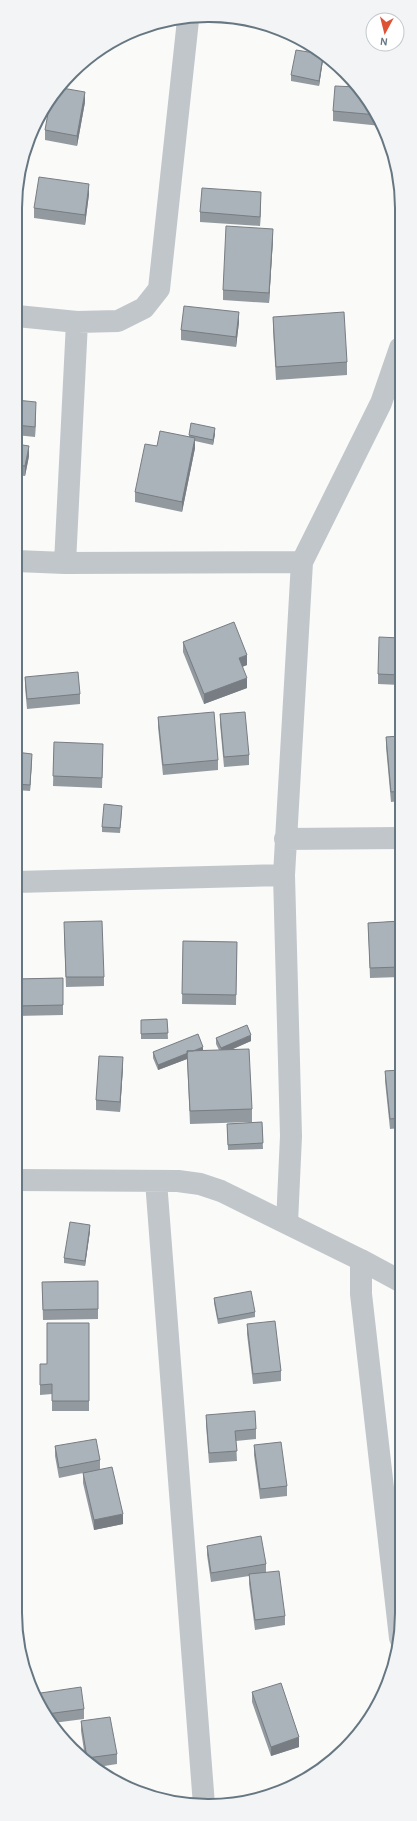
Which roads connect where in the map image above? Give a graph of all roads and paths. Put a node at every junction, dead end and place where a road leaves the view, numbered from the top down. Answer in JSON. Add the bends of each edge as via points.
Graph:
{"nodes":[{"id":1,"x":188,"y":23,"type":"edge"},
{"id":2,"x":22,"y":317,"type":"edge"},
{"id":3,"x":77,"y":322,"type":"junction"},
{"id":4,"x":395,"y":362,"type":"edge"},
{"id":5,"x":22,"y":561,"type":"edge"},
{"id":6,"x":302,"y":562,"type":"junction"},
{"id":7,"x":65,"y":563,"type":"junction"},
{"id":8,"x":395,"y":838,"type":"edge"},
{"id":9,"x":285,"y":839,"type":"junction"},
{"id":10,"x":284,"y":875,"type":"junction"},
{"id":11,"x":22,"y":882,"type":"edge"},
{"id":12,"x":22,"y":1180,"type":"edge"},
{"id":13,"x":156,"y":1181,"type":"junction"},
{"id":14,"x":287,"y":1223,"type":"junction"},
{"id":15,"x":361,"y":1260,"type":"junction"},
{"id":16,"x":395,"y":1278,"type":"edge"},
{"id":17,"x":395,"y":1594,"type":"edge"},
{"id":18,"x":204,"y":1799,"type":"edge"}],
"edges":[{"from":1,"to":3,"type":"street","via":[[159,289],[144,308],[118,321]]},
{"from":2,"to":3,"type":"street"},
{"from":3,"to":7,"type":"street"},
{"from":4,"to":6,"type":"street","via":[[381,402]]},
{"from":5,"to":7,"type":"street"},
{"from":6,"to":7,"type":"street"},
{"from":6,"to":9,"type":"street"},
{"from":8,"to":9,"type":"street"},
{"from":9,"to":10,"type":"street"},
{"from":10,"to":11,"type":"street"},
{"from":10,"to":14,"type":"street","via":[[291,1136]]},
{"from":12,"to":13,"type":"street"},
{"from":13,"to":14,"type":"street","via":[[200,1184],[221,1191]]},
{"from":13,"to":18,"type":"street"},
{"from":14,"to":15,"type":"street"},
{"from":15,"to":16,"type":"street"},
{"from":15,"to":17,"type":"street","via":[[361,1294]]}]}
